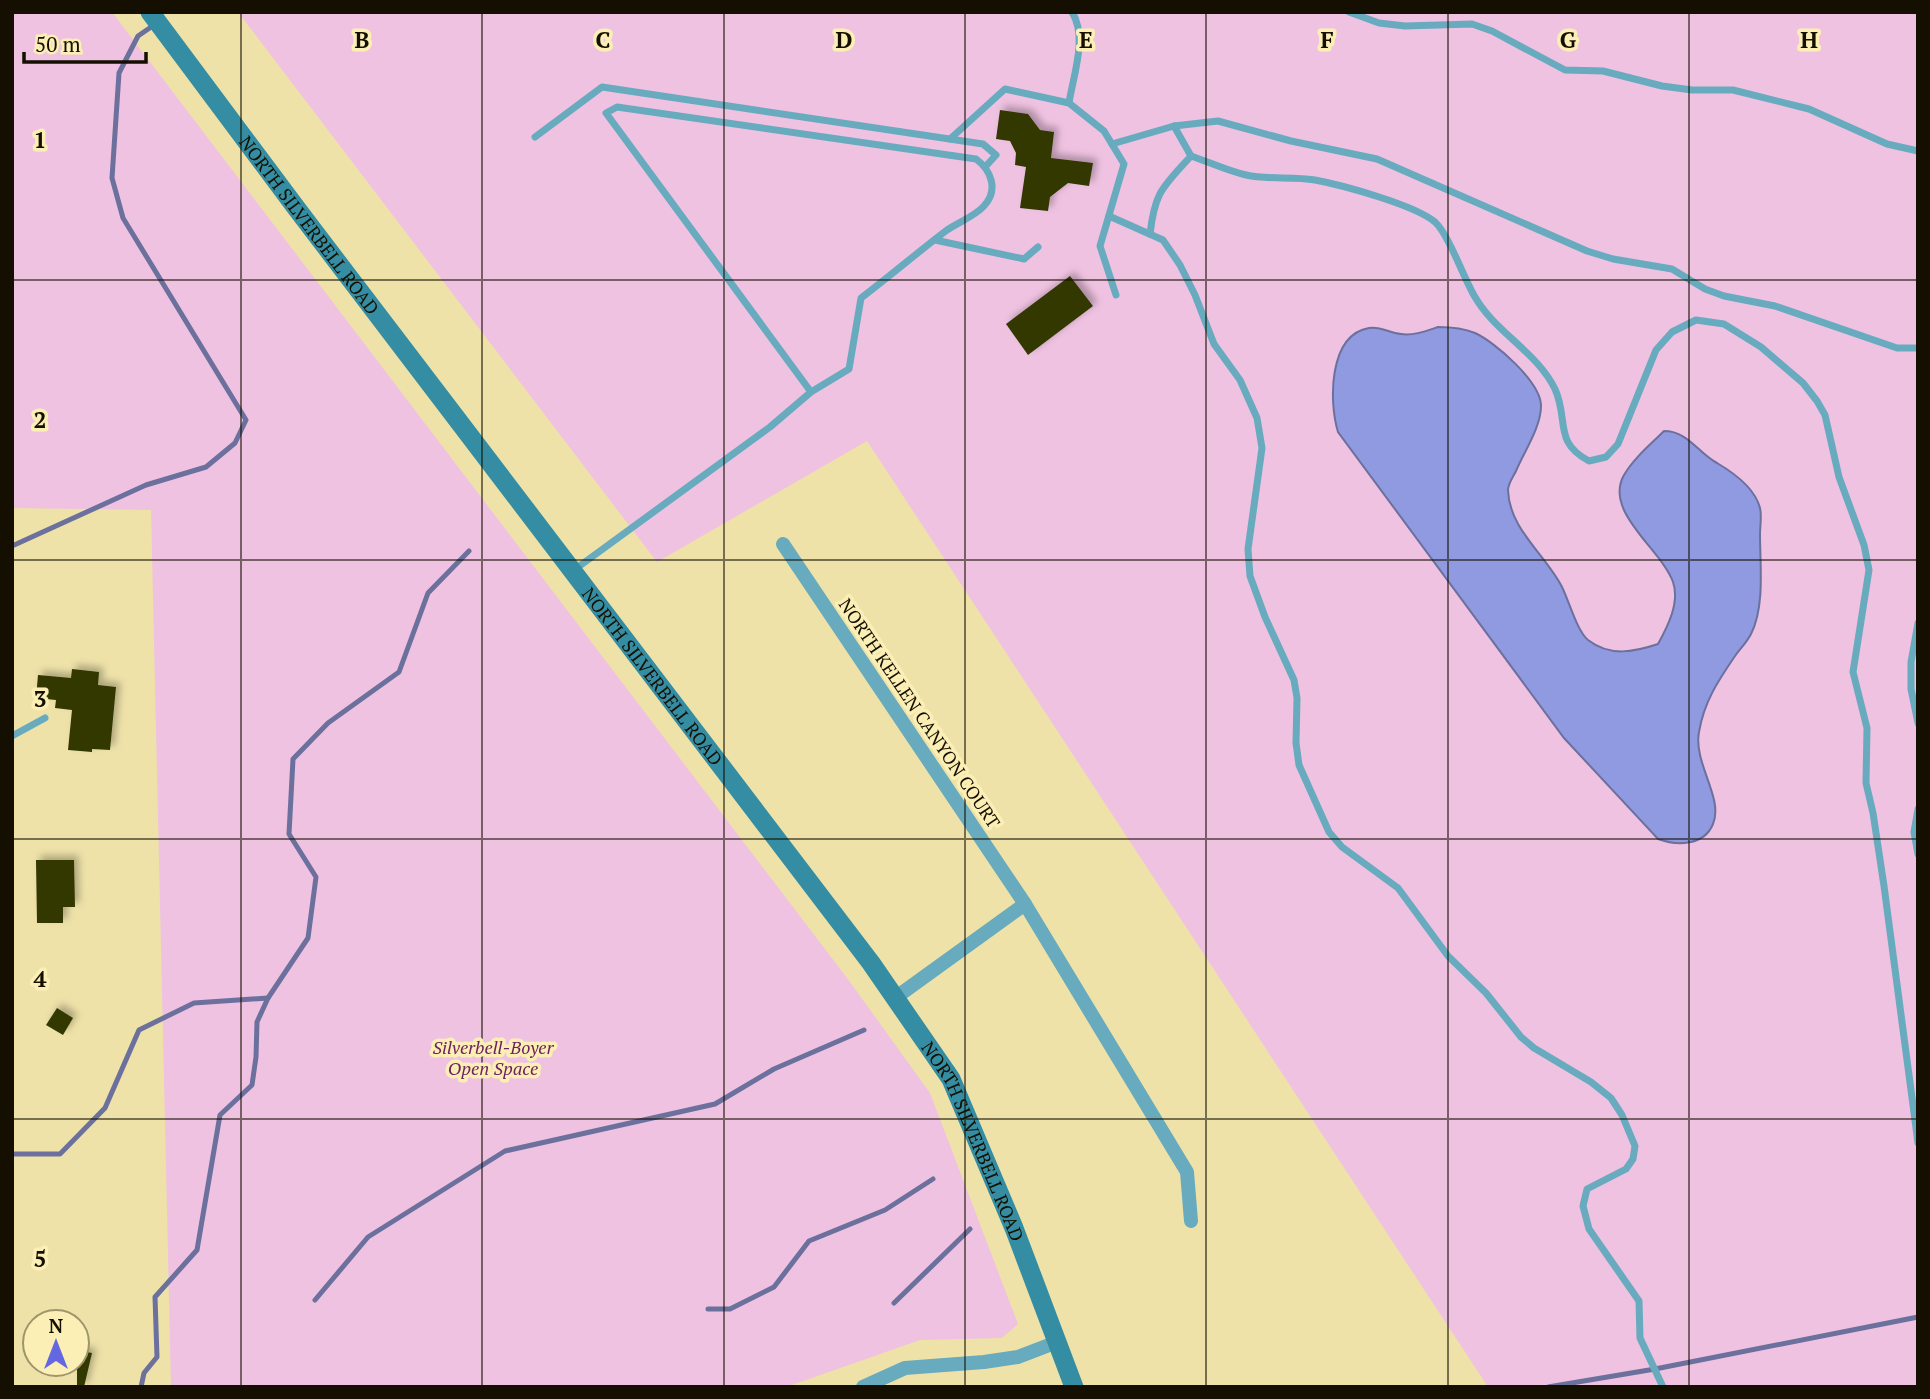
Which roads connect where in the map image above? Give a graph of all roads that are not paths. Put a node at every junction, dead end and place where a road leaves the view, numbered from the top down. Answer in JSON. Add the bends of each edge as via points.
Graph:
{"nodes":[{"id":1,"x":150,"y":12,"type":"edge"},
{"id":2,"x":1072,"y":12,"type":"edge"},
{"id":3,"x":1349,"y":12,"type":"edge"},
{"id":4,"x":1069,"y":103,"type":"junction"},
{"id":5,"x":1174,"y":127,"type":"junction"},
{"id":6,"x":535,"y":137,"type":"dead end"},
{"id":7,"x":950,"y":139,"type":"junction"},
{"id":8,"x":1112,"y":144,"type":"junction"},
{"id":9,"x":1918,"y":151,"type":"edge"},
{"id":10,"x":1191,"y":156,"type":"junction"},
{"id":11,"x":986,"y":166,"type":"junction"},
{"id":12,"x":1108,"y":216,"type":"junction"},
{"id":13,"x":1150,"y":234,"type":"junction"},
{"id":14,"x":935,"y":240,"type":"junction"},
{"id":15,"x":1038,"y":247,"type":"dead end"},
{"id":16,"x":1116,"y":295,"type":"dead end"},
{"id":17,"x":1918,"y":348,"type":"edge"},
{"id":18,"x":811,"y":392,"type":"junction"},
{"id":19,"x":783,"y":544,"type":"dead end"},
{"id":20,"x":573,"y":570,"type":"junction"},
{"id":21,"x":1918,"y":623,"type":"edge"},
{"id":22,"x":45,"y":718,"type":"dead end"},
{"id":23,"x":1918,"y":723,"type":"edge"},
{"id":24,"x":12,"y":736,"type":"edge"},
{"id":25,"x":1918,"y":809,"type":"edge"},
{"id":26,"x":1918,"y":854,"type":"edge"},
{"id":27,"x":1025,"y":904,"type":"junction"},
{"id":28,"x":895,"y":998,"type":"junction"},
{"id":29,"x":1918,"y":1143,"type":"edge"},
{"id":30,"x":1191,"y":1221,"type":"dead end"},
{"id":31,"x":1056,"y":1342,"type":"junction"},
{"id":32,"x":863,"y":1387,"type":"edge"},
{"id":33,"x":1074,"y":1387,"type":"edge"},
{"id":34,"x":1663,"y":1387,"type":"edge"}],
"edges":[{"from":1,"to":20,"type":"main road","name":"NORTH SILVERBELL ROAD"},
{"from":2,"to":4,"type":"lane","via":[[1080,39]]},
{"from":3,"to":9,"type":"lane","via":[[1405,26],[1472,24],[1565,71],[1603,71],[1692,90],[1734,90],[1809,109],[1887,144]]},
{"from":4,"to":7,"type":"lane","via":[[1006,89]]},
{"from":4,"to":8,"type":"lane","via":[[1104,131]]},
{"from":5,"to":8,"type":"lane"},
{"from":5,"to":10,"type":"lane"},
{"from":5,"to":17,"type":"lane","via":[[1218,121],[1377,159],[1587,251],[1672,269],[1724,296],[1775,306],[1897,348]]},
{"from":6,"to":7,"type":"lane","via":[[602,87]]},
{"from":7,"to":11,"type":"lane","via":[[982,145],[996,155]]},
{"from":8,"to":12,"type":"lane","via":[[1124,164]]},
{"from":10,"to":13,"type":"lane","via":[[1159,192]]},
{"from":10,"to":29,"type":"lane","via":[[1245,175],[1316,180],[1411,207],[1436,223],[1476,299],[1543,370],[1555,389],[1565,440],[1575,454],[1589,461],[1606,457],[1618,444],[1656,350],[1672,332],[1696,320],[1724,324],[1761,347],[1818,401],[1868,570],[1853,672],[1867,728],[1866,783]]},
{"from":11,"to":14,"type":"lane","via":[[992,190],[985,205]]},
{"from":11,"to":18,"type":"lane","via":[[976,159],[630,108],[617,107],[606,113]]},
{"from":12,"to":13,"type":"lane"},
{"from":12,"to":16,"type":"lane","via":[[1100,246]]},
{"from":13,"to":34,"type":"lane","via":[[1163,240],[1180,265],[1214,344],[1240,380],[1257,418],[1262,449],[1248,549],[1250,576],[1294,680],[1299,765],[1329,832],[1342,847],[1398,888],[1448,956],[1521,1037],[1591,1082],[1611,1098],[1622,1115],[1635,1146],[1633,1159],[1626,1169],[1587,1189],[1583,1206],[1589,1229],[1639,1301],[1640,1338]]},
{"from":14,"to":15,"type":"lane","via":[[1024,259]]},
{"from":14,"to":18,"type":"lane","via":[[861,298],[849,369]]},
{"from":18,"to":20,"type":"lane"},
{"from":19,"to":27,"type":"street","name":"NORTH KELLEN CANYON COURT"},
{"from":20,"to":28,"type":"main road","name":"NORTH SILVERBELL ROAD"},
{"from":21,"to":23,"type":"lane","via":[[1910,689]]},
{"from":22,"to":24,"type":"lane"},
{"from":25,"to":26,"type":"lane","via":[[1914,832]]},
{"from":27,"to":28,"type":"street"},
{"from":27,"to":30,"type":"street","name":"NORTH KELLEN CANYON COURT","via":[[1187,1171]]},
{"from":28,"to":31,"type":"main road","name":"NORTH SILVERBELL ROAD","via":[[951,1079]]},
{"from":31,"to":32,"type":"street","via":[[1018,1357],[905,1368]]},
{"from":31,"to":33,"type":"main road","name":"NORTH SILVERBELL ROAD"}]}
